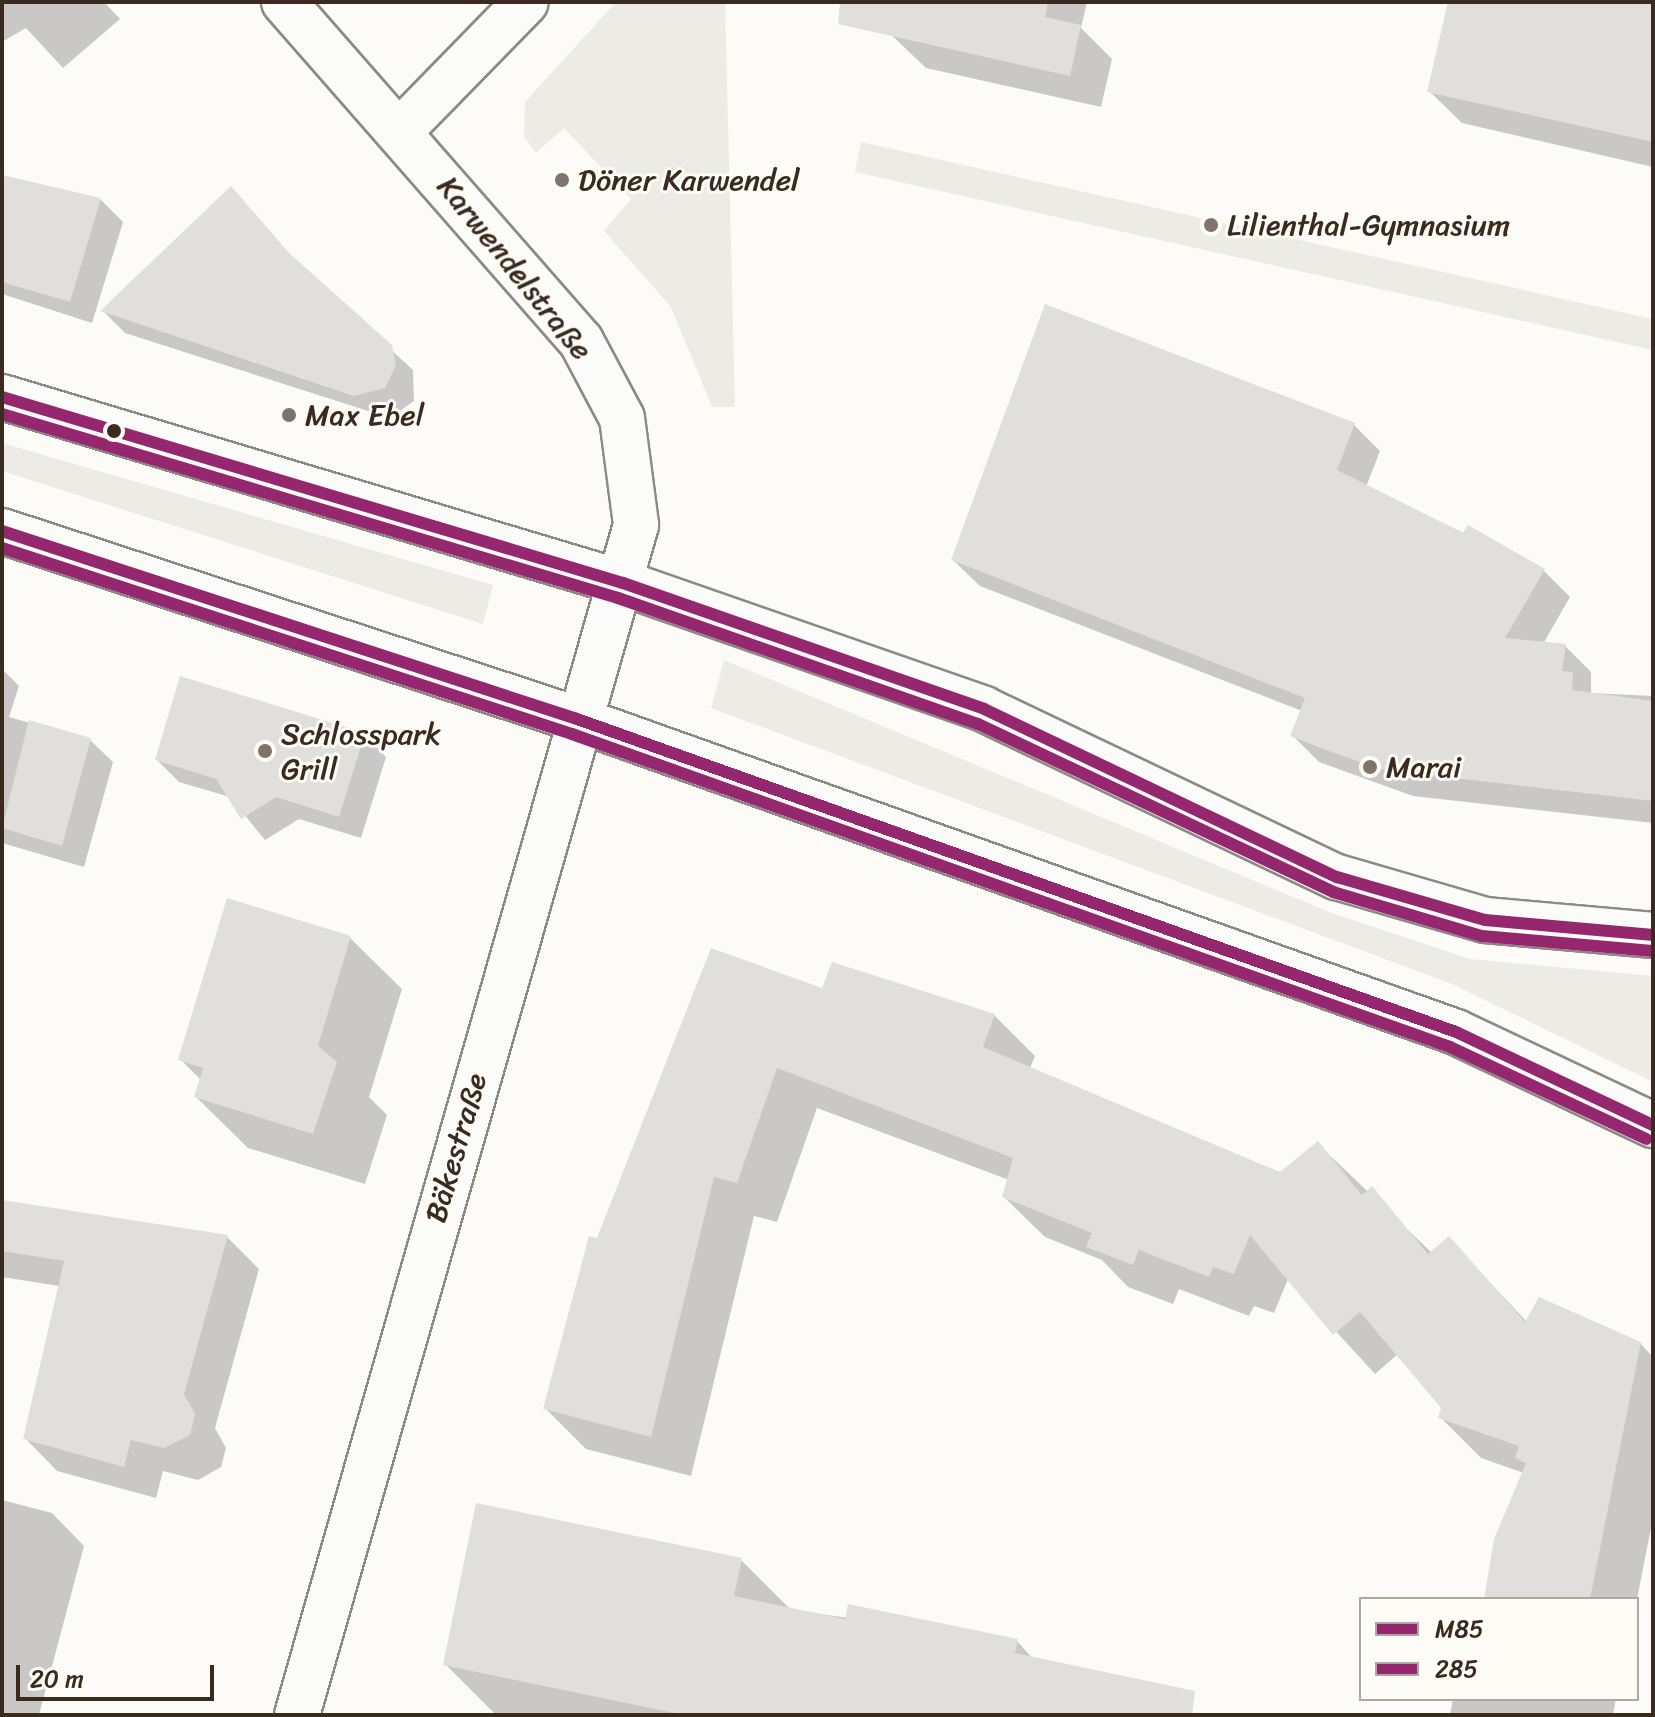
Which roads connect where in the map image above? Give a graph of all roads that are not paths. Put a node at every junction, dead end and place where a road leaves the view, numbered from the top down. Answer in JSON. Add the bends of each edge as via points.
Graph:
{"nodes":[{"id":1,"x":284,"y":2,"type":"edge"},
{"id":2,"x":526,"y":2,"type":"edge"},
{"id":3,"x":402,"y":129,"type":"junction"},
{"id":4,"x":2,"y":397,"type":"edge"},
{"id":5,"x":2,"y":531,"type":"edge"},
{"id":6,"x":623,"y":583,"type":"junction"},
{"id":7,"x":577,"y":719,"type":"junction"},
{"id":8,"x":1653,"y":935,"type":"edge"},
{"id":9,"x":1653,"y":1125,"type":"edge"},
{"id":10,"x":297,"y":1715,"type":"edge"}],
"edges":[{"from":1,"to":3,"type":"main road","name":"Karwendelstraße"},
{"from":2,"to":3,"type":"main road"},
{"from":3,"to":6,"type":"main road","name":"Karwendelstraße","via":[[581,341],[622,418],[636,525]]},
{"from":4,"to":6,"type":"main road"},
{"from":5,"to":7,"type":"main road"},
{"from":6,"to":7,"type":"main road","name":"Bäkestraße"},
{"from":6,"to":8,"type":"main road","via":[[984,709],[1337,877],[1485,920]]},
{"from":7,"to":9,"type":"main road","via":[[1456,1032]]},
{"from":7,"to":10,"type":"main road","name":"Bäkestraße"}]}
